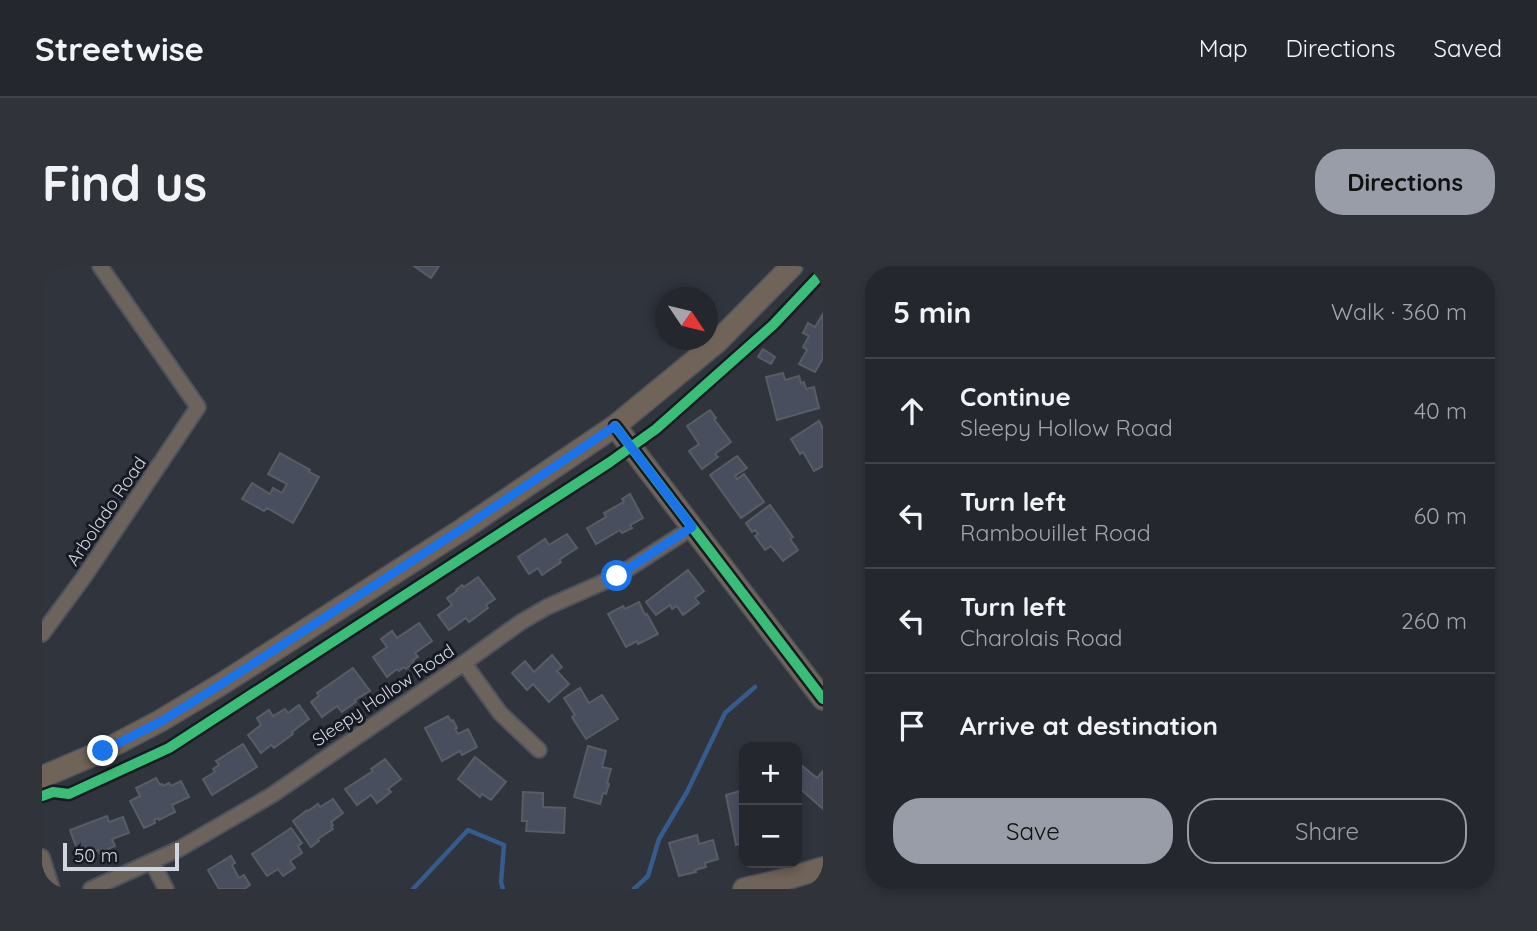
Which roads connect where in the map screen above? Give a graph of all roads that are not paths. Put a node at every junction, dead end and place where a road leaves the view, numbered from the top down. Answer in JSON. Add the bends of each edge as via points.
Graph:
{"nodes":[{"id":1,"x":100,"y":266,"type":"edge"},
{"id":2,"x":792,"y":266,"type":"edge"},
{"id":3,"x":615,"y":426,"type":"junction"},
{"id":4,"x":692,"y":527,"type":"junction"},
{"id":5,"x":42,"y":634,"type":"edge"},
{"id":6,"x":464,"y":663,"type":"junction"},
{"id":7,"x":823,"y":699,"type":"edge"},
{"id":8,"x":539,"y":750,"type":"dead end"},
{"id":9,"x":42,"y":777,"type":"edge"},
{"id":10,"x":42,"y":857,"type":"edge"},
{"id":11,"x":152,"y":862,"type":"junction"},
{"id":12,"x":823,"y":868,"type":"edge"},
{"id":13,"x":52,"y":889,"type":"edge"},
{"id":14,"x":91,"y":889,"type":"edge"},
{"id":15,"x":166,"y":889,"type":"edge"},
{"id":16,"x":744,"y":889,"type":"edge"}],
"edges":[{"from":1,"to":5,"type":"street","name":"Arbolado Road","via":[[198,407]]},
{"from":2,"to":3,"type":"street","via":[[716,343]]},
{"from":3,"to":4,"type":"street"},
{"from":3,"to":9,"type":"street","via":[[160,722]]},
{"from":4,"to":6,"type":"street","name":"Sleepy Hollow Road","via":[[617,576],[521,622]]},
{"from":4,"to":7,"type":"street"},
{"from":6,"to":8,"type":"street","via":[[500,713]]},
{"from":6,"to":11,"type":"street","name":"Sleepy Hollow Road","via":[[272,795]]},
{"from":10,"to":13,"type":"street"},
{"from":11,"to":14,"type":"street","name":"Sleepy Hollow Road"},
{"from":11,"to":15,"type":"street"},
{"from":12,"to":16,"type":"street"}]}
